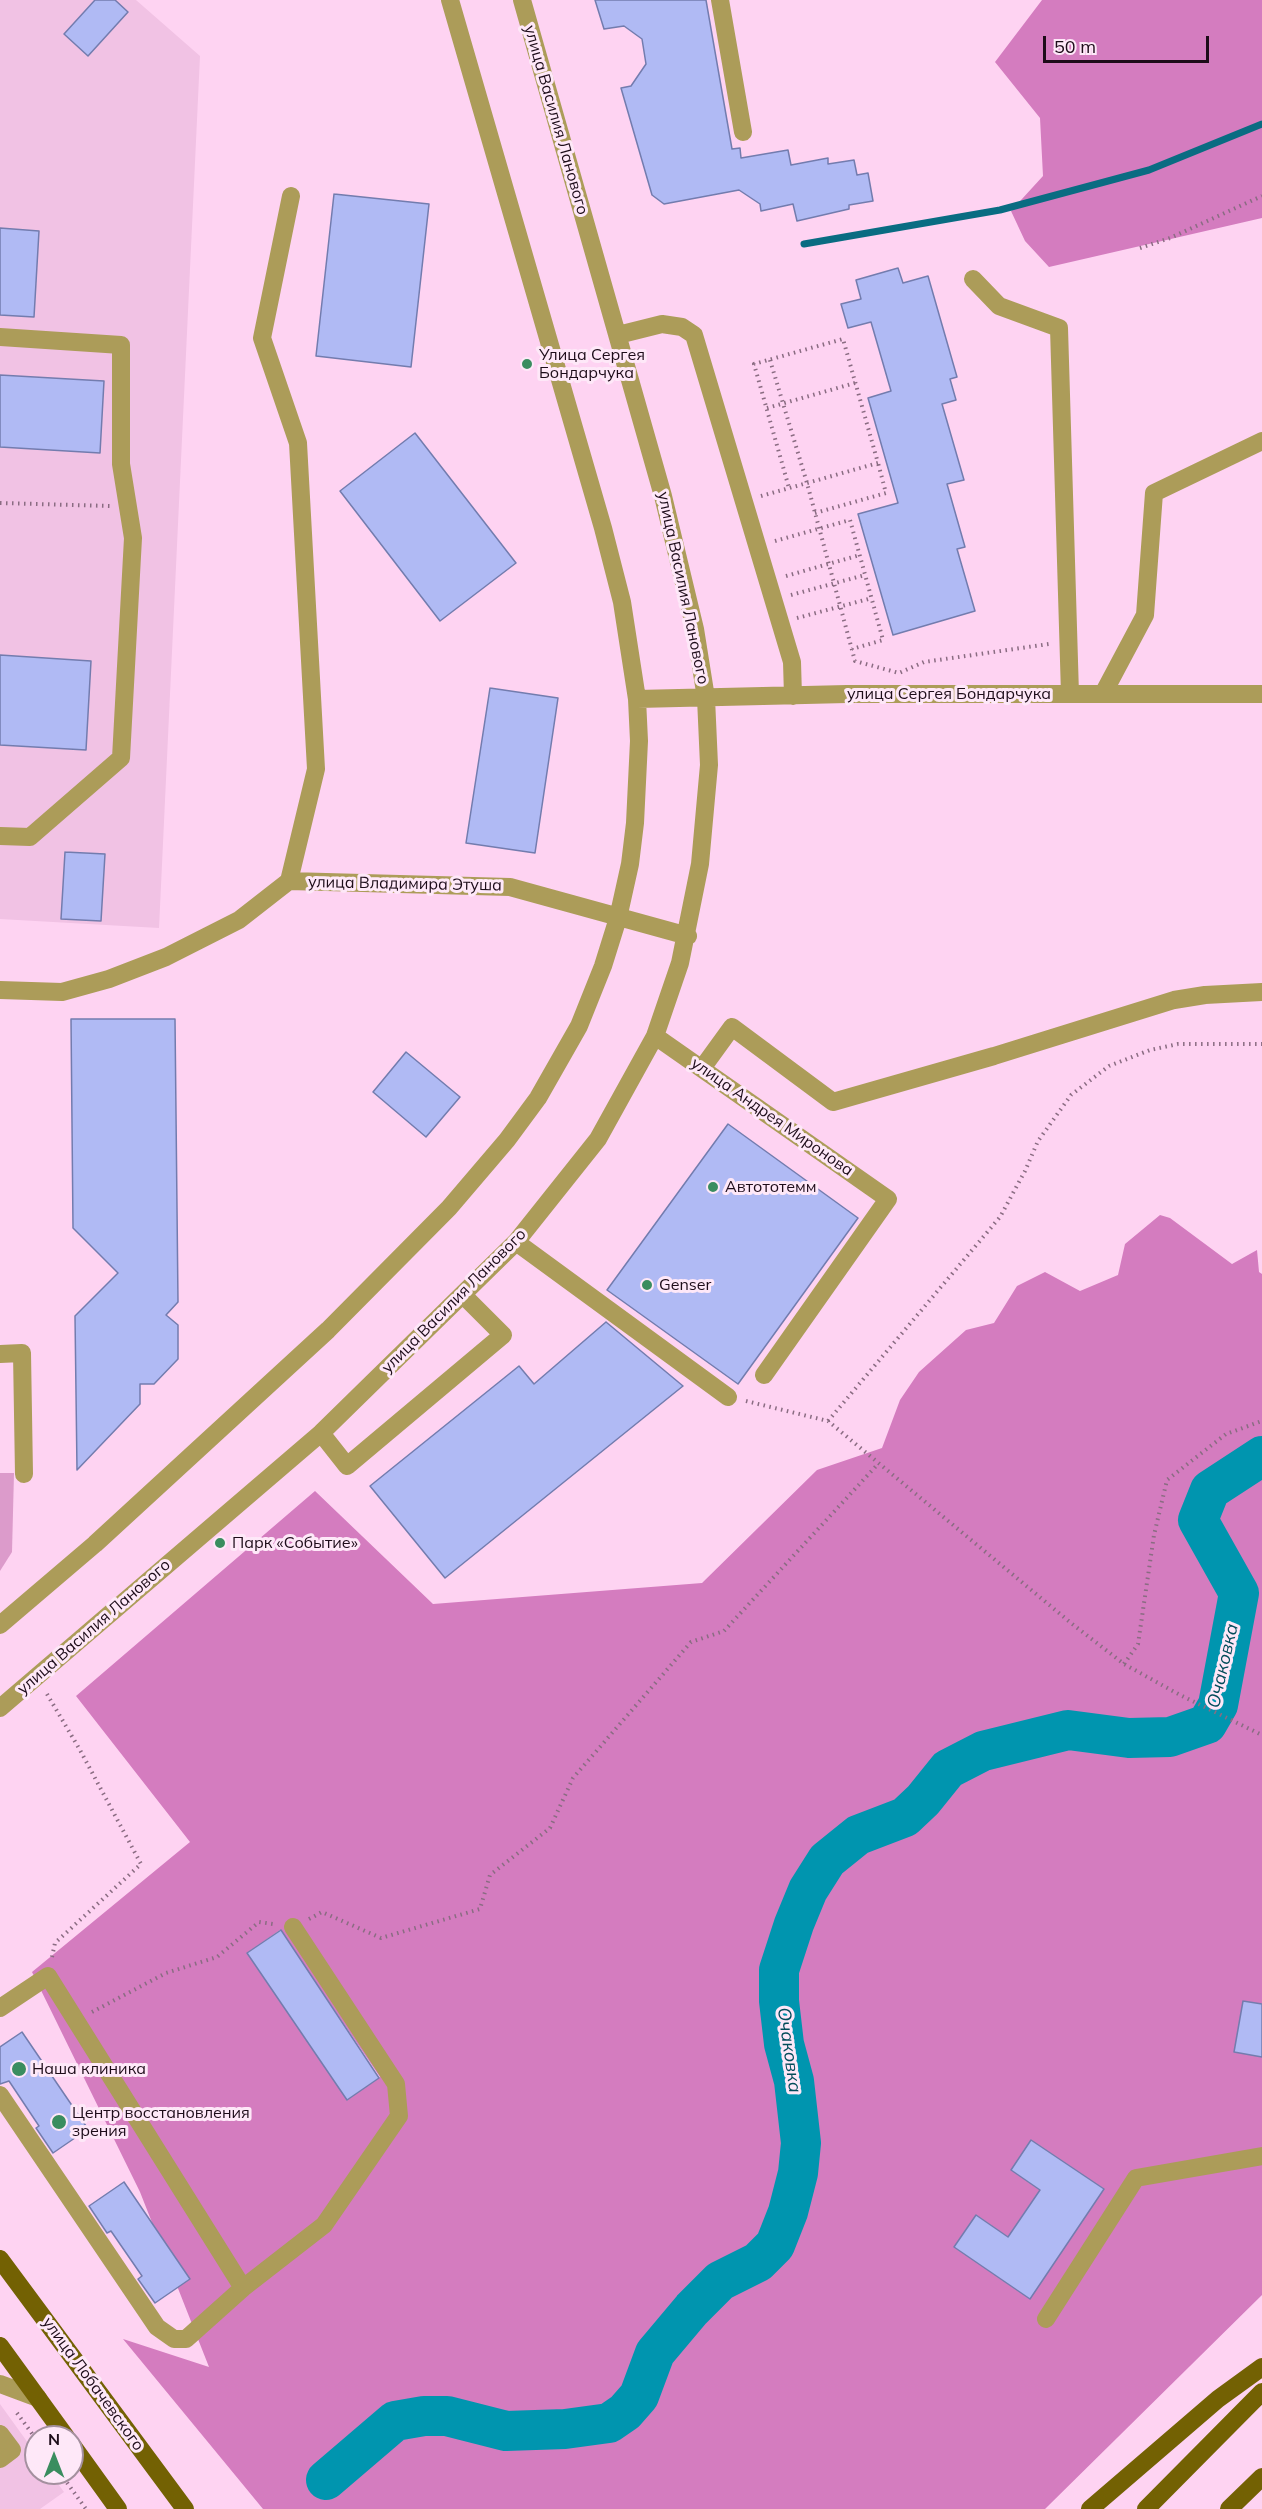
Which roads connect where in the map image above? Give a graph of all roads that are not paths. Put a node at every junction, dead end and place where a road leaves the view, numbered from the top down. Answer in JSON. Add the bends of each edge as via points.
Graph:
{"nodes":[{"id":1,"x":450,"y":0,"type":"edge"},
{"id":2,"x":522,"y":0,"type":"edge"},
{"id":3,"x":720,"y":0,"type":"edge"},
{"id":4,"x":743,"y":132,"type":"dead end"},
{"id":5,"x":291,"y":196,"type":"dead end"},
{"id":6,"x":973,"y":279,"type":"dead end"},
{"id":7,"x":618,"y":336,"type":"junction"},
{"id":8,"x":0,"y":337,"type":"edge"},
{"id":9,"x":1262,"y":441,"type":"edge"},
{"id":10,"x":1070,"y":694,"type":"junction"},
{"id":11,"x":1102,"y":694,"type":"junction"},
{"id":12,"x":1262,"y":694,"type":"edge"},
{"id":13,"x":793,"y":696,"type":"junction"},
{"id":14,"x":706,"y":698,"type":"junction"},
{"id":15,"x":637,"y":699,"type":"junction"},
{"id":16,"x":0,"y":836,"type":"edge"},
{"id":17,"x":289,"y":881,"type":"junction"},
{"id":18,"x":618,"y":918,"type":"junction"},
{"id":19,"x":688,"y":936,"type":"junction"},
{"id":20,"x":0,"y":990,"type":"edge"},
{"id":21,"x":1262,"y":992,"type":"edge"},
{"id":22,"x":655,"y":1036,"type":"junction"},
{"id":23,"x":703,"y":1067,"type":"junction"},
{"id":24,"x":516,"y":1242,"type":"junction"},
{"id":25,"x":463,"y":1295,"type":"junction"},
{"id":26,"x":0,"y":1354,"type":"edge"},
{"id":27,"x":764,"y":1375,"type":"dead end"},
{"id":28,"x":728,"y":1397,"type":"road end"},
{"id":29,"x":321,"y":1433,"type":"junction"},
{"id":30,"x":24,"y":1474,"type":"dead end"},
{"id":31,"x":0,"y":1625,"type":"edge"},
{"id":32,"x":0,"y":1708,"type":"edge"},
{"id":33,"x":293,"y":1927,"type":"road end"},
{"id":34,"x":0,"y":2008,"type":"edge"},
{"id":35,"x":0,"y":2095,"type":"edge"},
{"id":36,"x":1262,"y":2156,"type":"edge"},
{"id":37,"x":0,"y":2259,"type":"edge"},
{"id":38,"x":243,"y":2288,"type":"junction"},
{"id":39,"x":1046,"y":2319,"type":"dead end"},
{"id":40,"x":0,"y":2346,"type":"edge"},
{"id":41,"x":1262,"y":2367,"type":"edge"},
{"id":42,"x":0,"y":2384,"type":"edge"},
{"id":43,"x":1262,"y":2392,"type":"edge"},
{"id":44,"x":38,"y":2398,"type":"junction"},
{"id":45,"x":57,"y":2425,"type":"edge"},
{"id":46,"x":0,"y":2434,"type":"edge"},
{"id":47,"x":0,"y":2459,"type":"edge"},
{"id":48,"x":84,"y":2462,"type":"edge"},
{"id":49,"x":1262,"y":2477,"type":"edge"},
{"id":50,"x":118,"y":2509,"type":"edge"},
{"id":51,"x":185,"y":2509,"type":"edge"},
{"id":52,"x":1090,"y":2509,"type":"edge"},
{"id":53,"x":1146,"y":2509,"type":"edge"},
{"id":54,"x":1229,"y":2509,"type":"edge"}],
"edges":[{"from":1,"to":15,"type":"street","via":[[603,528],[622,602]]},
{"from":2,"to":7,"type":"street","name":"улица Василия Ланового"},
{"from":3,"to":4,"type":"street"},
{"from":5,"to":17,"type":"street","via":[[262,339],[298,443],[316,769]]},
{"from":6,"to":10,"type":"street","via":[[999,306],[1059,328]]},
{"from":7,"to":13,"type":"street","via":[[662,324],[682,327],[694,335],[792,662]]},
{"from":7,"to":14,"type":"street","name":"улица Василия Ланового","via":[[663,496],[695,629]]},
{"from":8,"to":16,"type":"street","via":[[121,345],[121,464],[133,538],[121,758],[30,837]]},
{"from":9,"to":11,"type":"street","via":[[1154,493],[1145,615]]},
{"from":10,"to":11,"type":"street","name":"улица Сергея Бондарчука"},
{"from":10,"to":13,"type":"street","name":"улица Сергея Бондарчука"},
{"from":11,"to":12,"type":"street","name":"улица Сергея Бондарчука"},
{"from":13,"to":14,"type":"street","name":"улица Сергея Бондарчука"},
{"from":14,"to":15,"type":"street","name":"улица Сергея Бондарчука"},
{"from":14,"to":19,"type":"street","name":"улица Василия Ланового","via":[[710,765]]},
{"from":15,"to":18,"type":"street","via":[[635,823]]},
{"from":17,"to":18,"type":"street","name":"улица Владимира Этуша","via":[[510,887]]},
{"from":17,"to":20,"type":"street","name":"улица Владимира Этуша","via":[[239,920],[166,957],[110,979],[62,992]]},
{"from":18,"to":19,"type":"street","name":"улица Владимира Этуша"},
{"from":18,"to":31,"type":"street","via":[[579,1026],[538,1098],[449,1208],[319,1338],[95,1544]]},
{"from":19,"to":22,"type":"street","name":"улица Василия Ланового"},
{"from":21,"to":23,"type":"street","via":[[1174,1000],[833,1102],[732,1027]]},
{"from":22,"to":23,"type":"street","name":"улица Андрея Миронова"},
{"from":22,"to":24,"type":"street","name":"улица Василия Ланового","via":[[598,1139]]},
{"from":23,"to":27,"type":"street","name":"улица Андрея Миронова","via":[[888,1199]]},
{"from":24,"to":25,"type":"street","name":"улица Василия Ланового"},
{"from":24,"to":28,"type":"street"},
{"from":25,"to":29,"type":"street","name":"улица Василия Ланового"},
{"from":25,"to":29,"type":"street","via":[[503,1335],[347,1466]]},
{"from":26,"to":30,"type":"street","via":[[22,1353]]},
{"from":29,"to":32,"type":"street","name":"улица Василия Ланового"},
{"from":33,"to":38,"type":"street","via":[[396,2084],[399,2116],[324,2225]]},
{"from":34,"to":38,"type":"street","via":[[48,1976]]},
{"from":35,"to":38,"type":"street","via":[[157,2327],[174,2339],[186,2338]]},
{"from":36,"to":39,"type":"street","via":[[1136,2178]]},
{"from":37,"to":51,"type":"main road","name":"улица Лобачевского"},
{"from":40,"to":44,"type":"main road"},
{"from":41,"to":52,"type":"main road","via":[[1218,2399]]},
{"from":42,"to":44,"type":"street"},
{"from":43,"to":53,"type":"main road"},
{"from":44,"to":45,"type":"main road"},
{"from":46,"to":47,"type":"street","via":[[12,2450]]},
{"from":48,"to":50,"type":"main road"},
{"from":49,"to":54,"type":"main road"}]}
